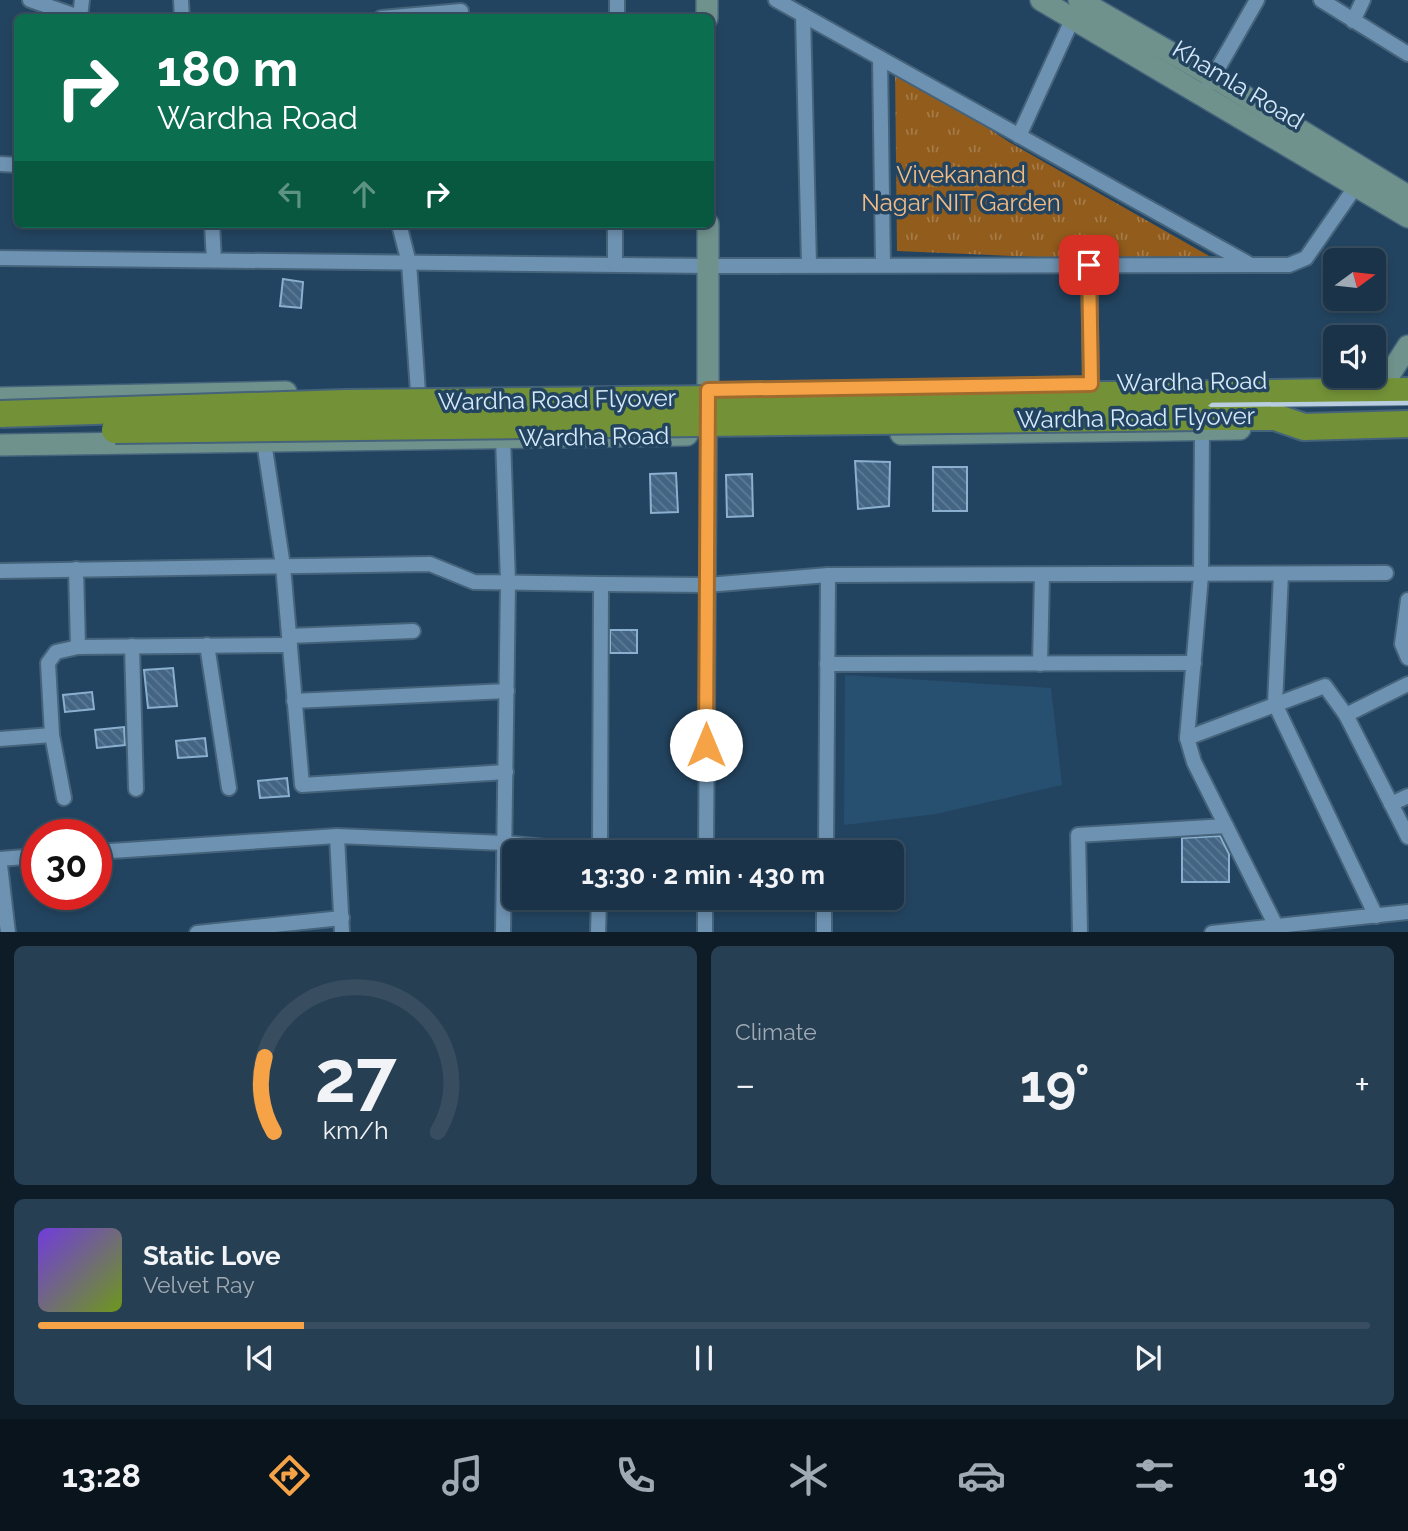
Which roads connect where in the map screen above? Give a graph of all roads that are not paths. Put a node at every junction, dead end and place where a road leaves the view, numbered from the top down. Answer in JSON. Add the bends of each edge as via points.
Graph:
{"nodes":[{"id":1,"x":30,"y":0,"type":"edge"},
{"id":2,"x":776,"y":0,"type":"edge"},
{"id":3,"x":1041,"y":0,"type":"edge"},
{"id":4,"x":1257,"y":0,"type":"edge"},
{"id":5,"x":1321,"y":0,"type":"edge"},
{"id":6,"x":1363,"y":0,"type":"edge"},
{"id":7,"x":461,"y":9,"type":"edge"},
{"id":8,"x":1076,"y":9,"type":"edge"},
{"id":9,"x":72,"y":14,"type":"edge"},
{"id":10,"x":417,"y":14,"type":"edge"},
{"id":11,"x":803,"y":15,"type":"junction"},
{"id":12,"x":1353,"y":21,"type":"junction"},
{"id":13,"x":1408,"y":54,"type":"edge"},
{"id":14,"x":880,"y":58,"type":"junction"},
{"id":15,"x":1208,"y":85,"type":"junction"},
{"id":16,"x":1019,"y":136,"type":"junction"},
{"id":17,"x":1356,"y":186,"type":"junction"},
{"id":18,"x":1408,"y":196,"type":"edge"},
{"id":19,"x":1408,"y":217,"type":"edge"},
{"id":20,"x":212,"y":228,"type":"edge"},
{"id":21,"x":400,"y":228,"type":"edge"},
{"id":22,"x":615,"y":228,"type":"edge"},
{"id":23,"x":708,"y":228,"type":"edge"},
{"id":24,"x":0,"y":258,"type":"edge"},
{"id":25,"x":214,"y":260,"type":"junction"},
{"id":26,"x":409,"y":263,"type":"junction"},
{"id":27,"x":615,"y":264,"type":"junction"},
{"id":28,"x":708,"y":265,"type":"junction"},
{"id":29,"x":809,"y":265,"type":"junction"},
{"id":30,"x":883,"y":265,"type":"junction"},
{"id":31,"x":1089,"y":265,"type":"junction"},
{"id":32,"x":1251,"y":265,"type":"junction"},
{"id":33,"x":1408,"y":346,"type":"edge"},
{"id":34,"x":1408,"y":383,"type":"edge"},
{"id":35,"x":1091,"y":384,"type":"junction"},
{"id":36,"x":1396,"y":387,"type":"edge"},
{"id":37,"x":708,"y":390,"type":"junction"},
{"id":38,"x":418,"y":392,"type":"junction"},
{"id":39,"x":0,"y":398,"type":"edge"},
{"id":40,"x":0,"y":414,"type":"edge"},
{"id":41,"x":1408,"y":424,"type":"edge"},
{"id":42,"x":1304,"y":427,"type":"junction"},
{"id":43,"x":1202,"y":430,"type":"junction"},
{"id":44,"x":0,"y":431,"type":"edge"},
{"id":45,"x":709,"y":435,"type":"junction"},
{"id":46,"x":503,"y":438,"type":"junction"},
{"id":47,"x":264,"y":442,"type":"junction"},
{"id":48,"x":0,"y":446,"type":"edge"},
{"id":49,"x":284,"y":566,"type":"junction"},
{"id":50,"x":76,"y":569,"type":"junction"},
{"id":51,"x":0,"y":570,"type":"edge"},
{"id":52,"x":1387,"y":573,"type":"dead end"},
{"id":53,"x":1281,"y":574,"type":"junction"},
{"id":54,"x":828,"y":575,"type":"junction"},
{"id":55,"x":1042,"y":575,"type":"junction"},
{"id":56,"x":1201,"y":576,"type":"junction"},
{"id":57,"x":509,"y":582,"type":"junction"},
{"id":58,"x":601,"y":584,"type":"junction"},
{"id":59,"x":707,"y":585,"type":"junction"},
{"id":60,"x":1408,"y":600,"type":"edge"},
{"id":61,"x":413,"y":631,"type":"dead end"},
{"id":62,"x":289,"y":640,"type":"junction"},
{"id":63,"x":207,"y":645,"type":"junction"},
{"id":64,"x":132,"y":646,"type":"junction"},
{"id":65,"x":78,"y":647,"type":"junction"},
{"id":66,"x":1408,"y":658,"type":"edge"},
{"id":67,"x":1194,"y":663,"type":"junction"},
{"id":68,"x":827,"y":664,"type":"junction"},
{"id":69,"x":1040,"y":664,"type":"junction"},
{"id":70,"x":1408,"y":684,"type":"edge"},
{"id":71,"x":507,"y":691,"type":"junction"},
{"id":72,"x":294,"y":701,"type":"junction"},
{"id":73,"x":1275,"y":704,"type":"junction"},
{"id":74,"x":1346,"y":715,"type":"junction"},
{"id":75,"x":52,"y":735,"type":"junction"},
{"id":76,"x":0,"y":738,"type":"edge"},
{"id":77,"x":1187,"y":738,"type":"junction"},
{"id":78,"x":506,"y":772,"type":"junction"},
{"id":79,"x":229,"y":788,"type":"dead end"},
{"id":80,"x":136,"y":789,"type":"dead end"},
{"id":81,"x":1408,"y":796,"type":"edge"},
{"id":82,"x":64,"y":798,"type":"dead end"},
{"id":83,"x":1391,"y":804,"type":"junction"},
{"id":84,"x":1226,"y":826,"type":"junction"},
{"id":85,"x":337,"y":836,"type":"junction"},
{"id":86,"x":1408,"y":837,"type":"edge"},
{"id":87,"x":504,"y":840,"type":"edge"},
{"id":88,"x":600,"y":840,"type":"edge"},
{"id":89,"x":706,"y":840,"type":"edge"},
{"id":90,"x":827,"y":840,"type":"edge"},
{"id":91,"x":502,"y":846,"type":"edge"},
{"id":92,"x":112,"y":851,"type":"edge"},
{"id":93,"x":21,"y":857,"type":"edge"},
{"id":94,"x":0,"y":859,"type":"edge"},
{"id":95,"x":0,"y":865,"type":"edge"},
{"id":96,"x":505,"y":910,"type":"edge"},
{"id":97,"x":599,"y":910,"type":"edge"},
{"id":98,"x":705,"y":910,"type":"edge"},
{"id":99,"x":824,"y":910,"type":"edge"},
{"id":100,"x":1408,"y":912,"type":"edge"},
{"id":101,"x":1376,"y":916,"type":"junction"},
{"id":102,"x":342,"y":925,"type":"edge"},
{"id":103,"x":1276,"y":926,"type":"junction"},
{"id":104,"x":258,"y":930,"type":"edge"},
{"id":105,"x":8,"y":932,"type":"edge"},
{"id":106,"x":217,"y":932,"type":"edge"},
{"id":107,"x":503,"y":932,"type":"edge"},
{"id":108,"x":598,"y":932,"type":"edge"},
{"id":109,"x":705,"y":932,"type":"edge"},
{"id":110,"x":824,"y":932,"type":"edge"},
{"id":111,"x":1080,"y":932,"type":"edge"},
{"id":112,"x":1221,"y":932,"type":"edge"}],
"edges":[{"from":1,"to":9,"type":"street"},
{"from":2,"to":11,"type":"street"},
{"from":3,"to":8,"type":"street","name":"Khamla Road"},
{"from":4,"to":15,"type":"street"},
{"from":5,"to":12,"type":"street"},
{"from":6,"to":12,"type":"street"},
{"from":7,"to":10,"type":"street"},
{"from":8,"to":15,"type":"street","name":"Khamla Road"},
{"from":8,"to":16,"type":"street"},
{"from":11,"to":14,"type":"street"},
{"from":11,"to":29,"type":"street"},
{"from":12,"to":13,"type":"street"},
{"from":14,"to":16,"type":"street"},
{"from":14,"to":30,"type":"street"},
{"from":15,"to":17,"type":"street","name":"Khamla Road"},
{"from":15,"to":18,"type":"street","name":"Khamla Road"},
{"from":16,"to":32,"type":"street"},
{"from":17,"to":19,"type":"street","name":"Khamla Road"},
{"from":17,"to":32,"type":"street","via":[[1306,258],[1289,265]]},
{"from":20,"to":25,"type":"street"},
{"from":21,"to":26,"type":"street"},
{"from":22,"to":27,"type":"street"},
{"from":23,"to":28,"type":"street"},
{"from":24,"to":25,"type":"street"},
{"from":25,"to":26,"type":"street"},
{"from":26,"to":27,"type":"street"},
{"from":26,"to":38,"type":"street"},
{"from":27,"to":28,"type":"street"},
{"from":28,"to":29,"type":"street"},
{"from":28,"to":37,"type":"street"},
{"from":29,"to":30,"type":"street"},
{"from":30,"to":31,"type":"street"},
{"from":31,"to":32,"type":"street"},
{"from":31,"to":35,"type":"street"},
{"from":33,"to":36,"type":"street"},
{"from":34,"to":36,"type":"street","name":"Wardha Road"},
{"from":35,"to":36,"type":"street","name":"Wardha Road"},
{"from":35,"to":37,"type":"street","name":"Wardha Road"},
{"from":36,"to":40,"type":"highway","name":"Wardha Road Flyover","bridge":true,"via":[[373,403]]},
{"from":37,"to":38,"type":"street","name":"Wardha Road"},
{"from":37,"to":45,"type":"street"},
{"from":38,"to":39,"type":"street","name":"Wardha Road"},
{"from":41,"to":42,"type":"highway","name":"Wardha Road"},
{"from":42,"to":43,"type":"street","name":"Wardha Road"},
{"from":42,"to":44,"type":"highway","name":"Wardha Road Flyover","bridge":true,"via":[[1275,416]]},
{"from":43,"to":45,"type":"street","name":"Wardha Road"},
{"from":43,"to":56,"type":"street"},
{"from":45,"to":46,"type":"street","name":"Wardha Road"},
{"from":45,"to":59,"type":"street"},
{"from":46,"to":47,"type":"street","name":"Wardha Road"},
{"from":46,"to":57,"type":"street"},
{"from":47,"to":48,"type":"street","name":"Wardha Road"},
{"from":47,"to":49,"type":"street"},
{"from":49,"to":50,"type":"street"},
{"from":49,"to":57,"type":"street","via":[[430,564],[474,582]]},
{"from":49,"to":62,"type":"street"},
{"from":50,"to":51,"type":"street"},
{"from":50,"to":65,"type":"street"},
{"from":52,"to":53,"type":"street"},
{"from":53,"to":56,"type":"street"},
{"from":53,"to":73,"type":"street"},
{"from":54,"to":55,"type":"street"},
{"from":54,"to":59,"type":"street"},
{"from":54,"to":68,"type":"street"},
{"from":55,"to":56,"type":"street"},
{"from":55,"to":69,"type":"street"},
{"from":56,"to":67,"type":"street"},
{"from":57,"to":58,"type":"street"},
{"from":57,"to":71,"type":"street"},
{"from":58,"to":59,"type":"street"},
{"from":58,"to":88,"type":"street"},
{"from":59,"to":89,"type":"street"},
{"from":60,"to":66,"type":"street","via":[[1402,643]]},
{"from":61,"to":62,"type":"street"},
{"from":62,"to":63,"type":"street"},
{"from":62,"to":72,"type":"street"},
{"from":63,"to":64,"type":"street"},
{"from":63,"to":79,"type":"street"},
{"from":64,"to":65,"type":"street"},
{"from":64,"to":80,"type":"street"},
{"from":65,"to":75,"type":"street","via":[[56,652],[48,663]]},
{"from":67,"to":69,"type":"street"},
{"from":67,"to":77,"type":"street"},
{"from":68,"to":69,"type":"street"},
{"from":68,"to":90,"type":"street"},
{"from":70,"to":74,"type":"street"},
{"from":71,"to":72,"type":"street"},
{"from":71,"to":78,"type":"street"},
{"from":72,"to":78,"type":"street","via":[[302,785]]},
{"from":73,"to":74,"type":"street","via":[[1325,685]]},
{"from":73,"to":77,"type":"street"},
{"from":73,"to":101,"type":"street"},
{"from":74,"to":83,"type":"street"},
{"from":75,"to":76,"type":"street"},
{"from":75,"to":82,"type":"street"},
{"from":77,"to":84,"type":"street"},
{"from":78,"to":87,"type":"street"},
{"from":81,"to":83,"type":"street"},
{"from":83,"to":86,"type":"street"},
{"from":84,"to":103,"type":"street"},
{"from":84,"to":111,"type":"street","via":[[1078,835]]},
{"from":85,"to":91,"type":"street"},
{"from":85,"to":92,"type":"street"},
{"from":85,"to":102,"type":"street"},
{"from":93,"to":94,"type":"street"},
{"from":95,"to":105,"type":"street"},
{"from":96,"to":107,"type":"street"},
{"from":97,"to":108,"type":"street"},
{"from":98,"to":109,"type":"street"},
{"from":99,"to":110,"type":"street"},
{"from":100,"to":101,"type":"street"},
{"from":101,"to":103,"type":"street"},
{"from":102,"to":104,"type":"street"},
{"from":103,"to":112,"type":"street"},
{"from":104,"to":106,"type":"street"}]}
